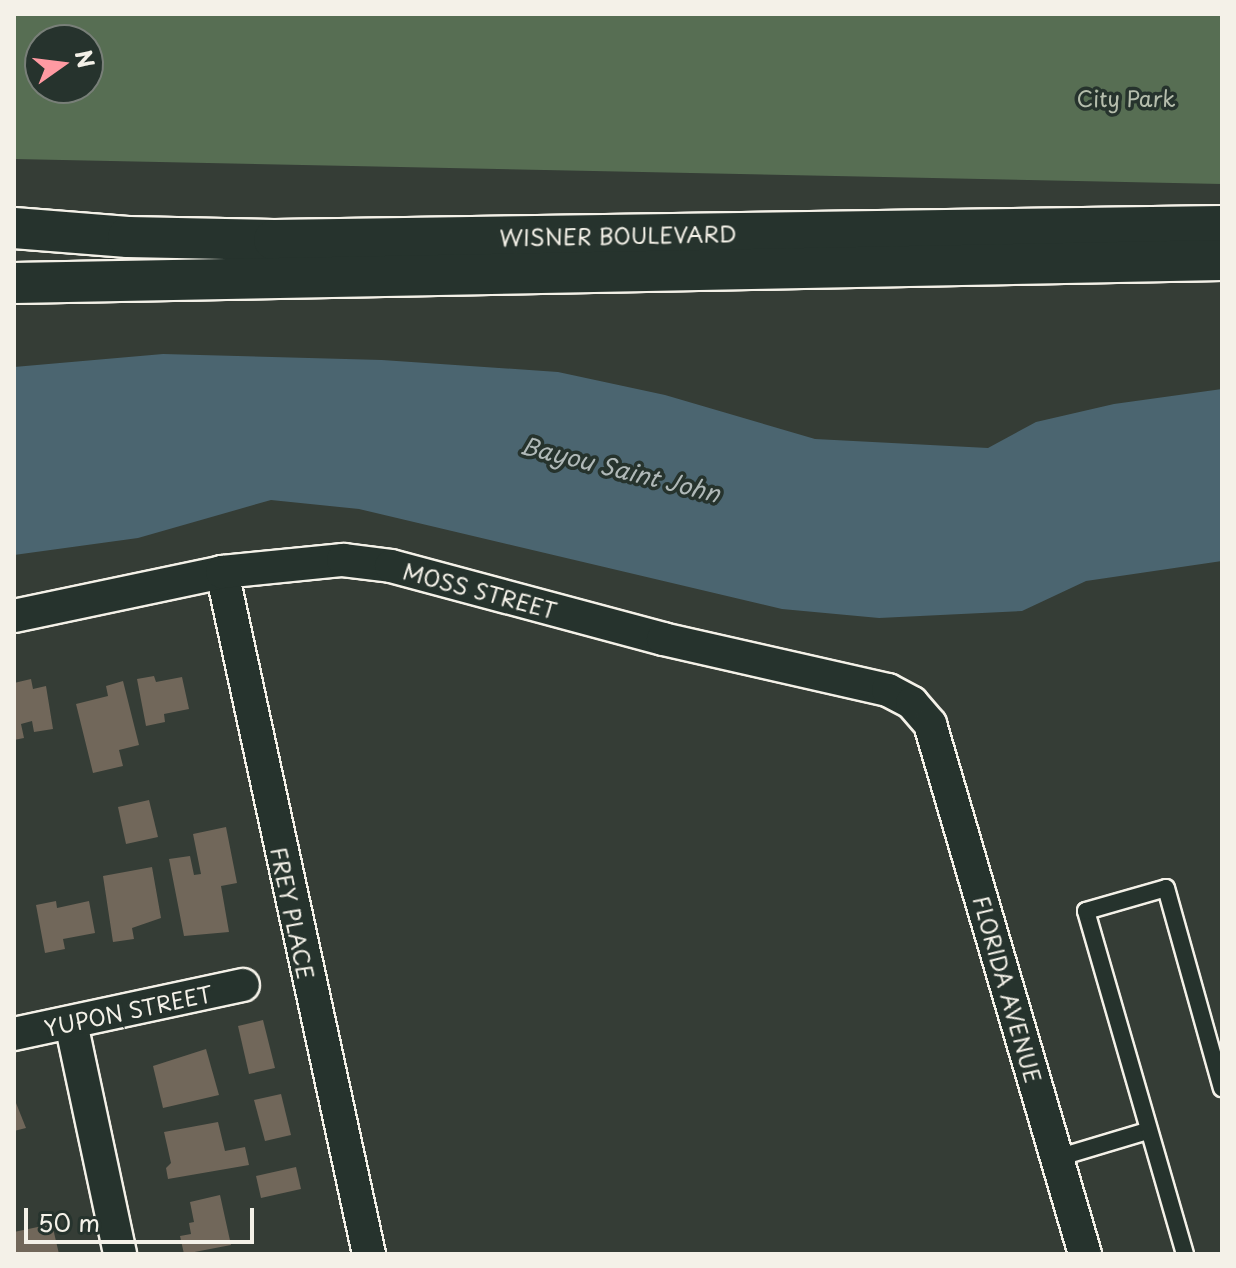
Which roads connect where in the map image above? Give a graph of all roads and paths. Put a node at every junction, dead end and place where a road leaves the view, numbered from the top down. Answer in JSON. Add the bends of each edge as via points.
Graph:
{"nodes":[{"id":1,"x":1222,"y":226,"type":"edge"},
{"id":2,"x":14,"y":228,"type":"edge"},
{"id":3,"x":1222,"y":260,"type":"edge"},
{"id":4,"x":14,"y":283,"type":"edge"},
{"id":5,"x":222,"y":572,"type":"junction"},
{"id":6,"x":14,"y":616,"type":"edge"},
{"id":7,"x":930,"y":724,"type":"joint"},
{"id":8,"x":243,"y":985,"type":"dead end"},
{"id":9,"x":71,"y":1023,"type":"junction"},
{"id":10,"x":14,"y":1034,"type":"edge"},
{"id":11,"x":1222,"y":1088,"type":"edge"},
{"id":12,"x":1147,"y":1131,"type":"junction"},
{"id":13,"x":1057,"y":1158,"type":"junction"},
{"id":14,"x":120,"y":1254,"type":"edge"},
{"id":15,"x":369,"y":1254,"type":"edge"},
{"id":16,"x":1085,"y":1254,"type":"edge"},
{"id":17,"x":1185,"y":1254,"type":"edge"}],
"edges":[{"from":1,"to":2,"type":"street","name":"WISNER BOULEVARD","via":[[128,237]]},
{"from":3,"to":4,"type":"street","name":"WISNER BOULEVARD"},
{"from":5,"to":6,"type":"street","name":"MOSS STREET"},
{"from":5,"to":7,"type":"street","name":"MOSS STREET","via":[[343,560],[391,566],[663,639],[888,690],[912,703]]},
{"from":5,"to":15,"type":"street","name":"FREY PLACE"},
{"from":7,"to":13,"type":"street","name":"FLORIDA AVENUE"},
{"from":8,"to":9,"type":"street","name":"YUPON STREET"},
{"from":9,"to":10,"type":"street","name":"YUPON STREET"},
{"from":9,"to":14,"type":"street"},
{"from":11,"to":12,"type":"lane","via":[[1166,888],[1086,911]]},
{"from":12,"to":13,"type":"lane"},
{"from":12,"to":17,"type":"lane"},
{"from":13,"to":16,"type":"street","name":"FLORIDA AVENUE"}]}
